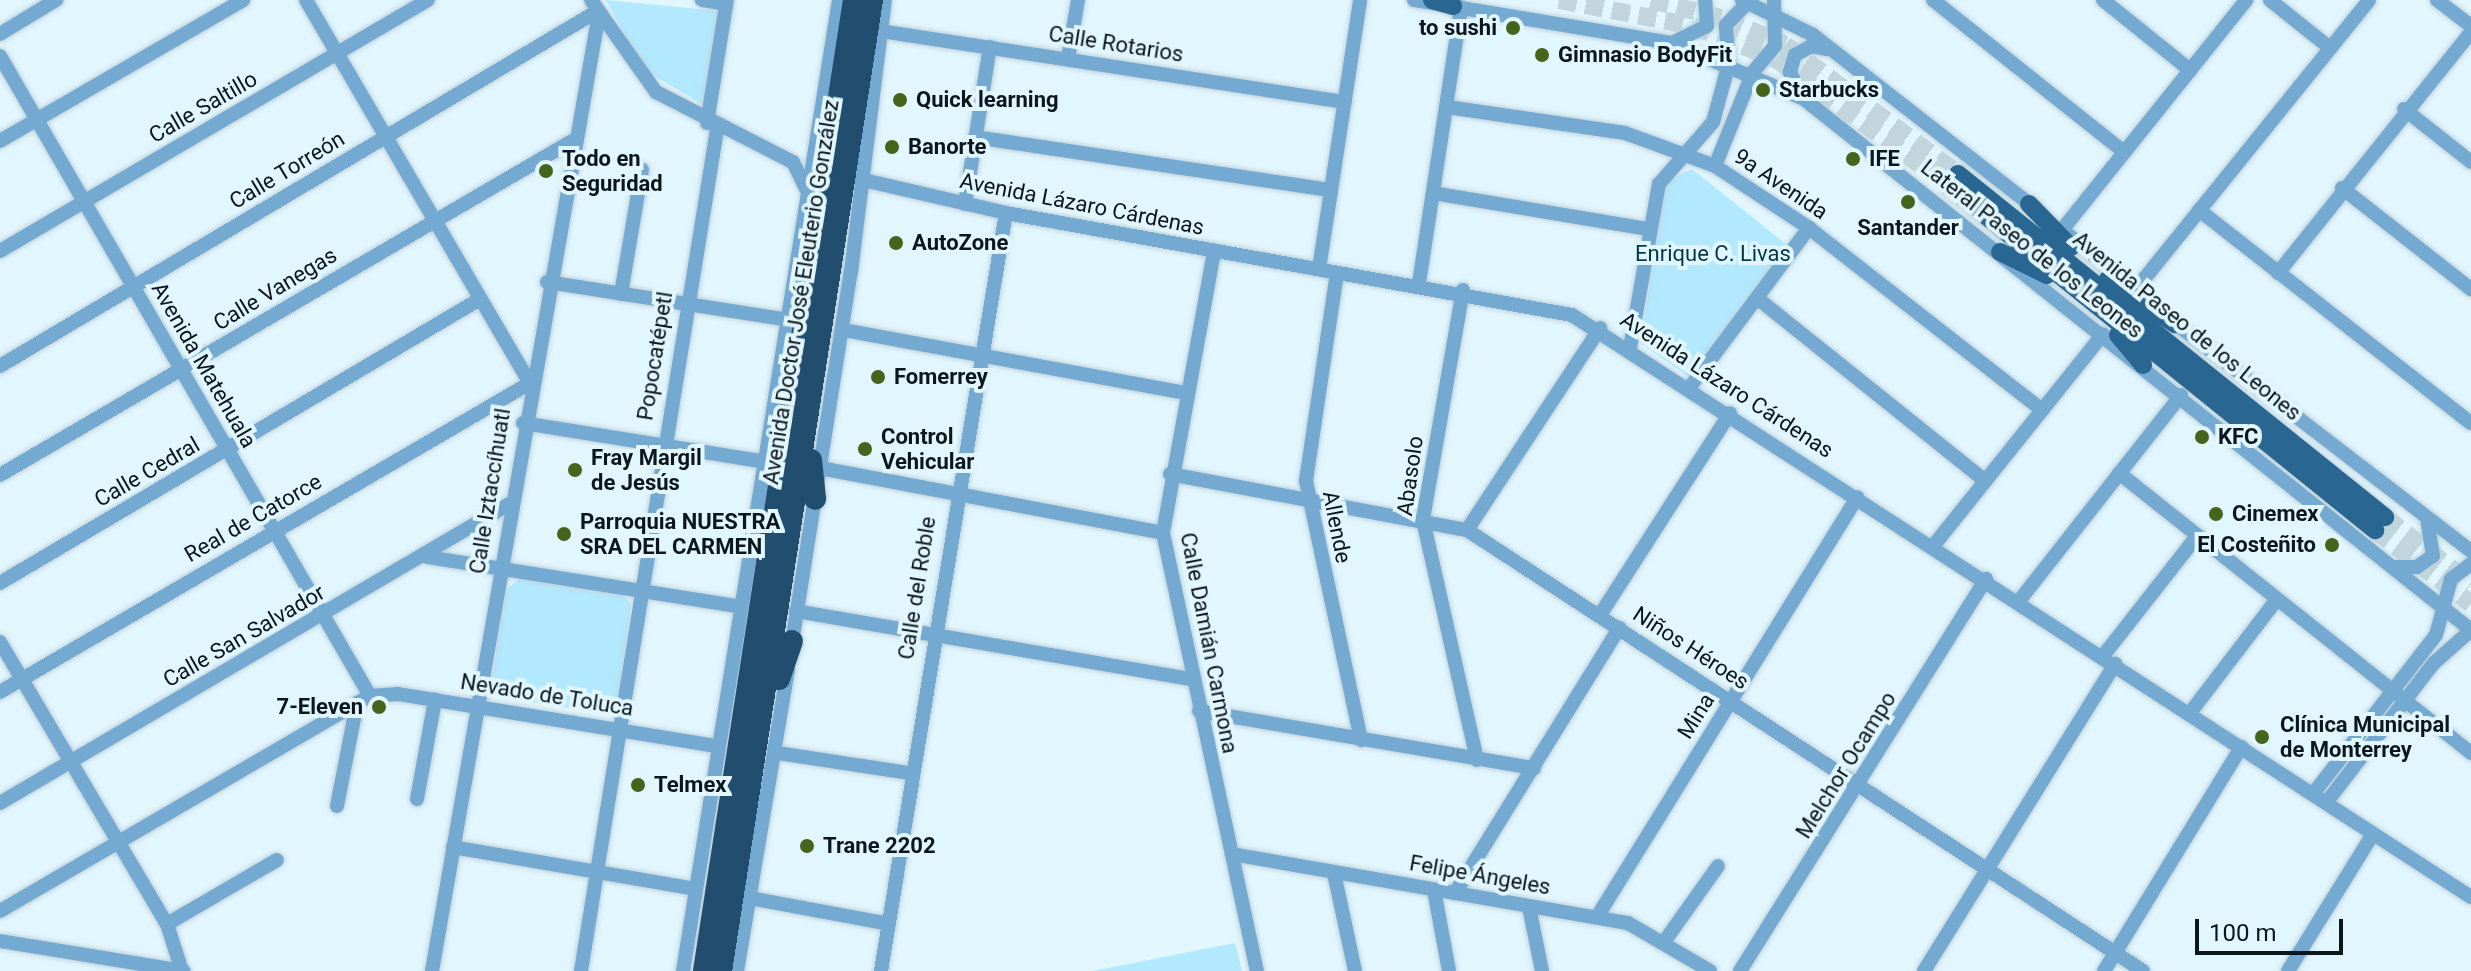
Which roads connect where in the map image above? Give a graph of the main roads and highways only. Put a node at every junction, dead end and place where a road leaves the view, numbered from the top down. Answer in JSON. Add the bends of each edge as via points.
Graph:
{"nodes":[{"id":1,"x":1432,"y":0,"type":"edge"},
{"id":2,"x":844,"y":2,"type":"edge"},
{"id":3,"x":878,"y":4,"type":"edge"},
{"id":4,"x":1457,"y":7,"type":"road end"},
{"id":5,"x":846,"y":108,"type":"junction"},
{"id":6,"x":2029,"y":204,"type":"road end"},
{"id":7,"x":2000,"y":252,"type":"road end"},
{"id":8,"x":2076,"y":265,"type":"junction"},
{"id":9,"x":2092,"y":278,"type":"junction"},
{"id":10,"x":2071,"y":284,"type":"junction"},
{"id":11,"x":2102,"y":309,"type":"junction"},
{"id":12,"x":2175,"y":324,"type":"road end"},
{"id":13,"x":820,"y":341,"type":"junction"},
{"id":14,"x":798,"y":356,"type":"junction"},
{"id":15,"x":2143,"y":365,"type":"road end"},
{"id":16,"x":763,"y":455,"type":"road end"},
{"id":17,"x":815,"y":499,"type":"road end"},
{"id":18,"x":734,"y":634,"type":"road end"},
{"id":19,"x":792,"y":641,"type":"road end"},
{"id":20,"x":725,"y":749,"type":"junction"},
{"id":21,"x":755,"y":764,"type":"junction"},
{"id":22,"x":718,"y":928,"type":"junction"},
{"id":23,"x":704,"y":971,"type":"edge"},
{"id":24,"x":721,"y":971,"type":"edge"}],
"edges":[{"from":1,"to":4,"type":"main road"},
{"from":2,"to":5,"type":"highway","name":"Avenida Doctor José Eleuterio González"},
{"from":3,"to":5,"type":"highway","name":"Avenida Doctor José Eleuterio González"},
{"from":5,"to":13,"type":"highway","name":"Avenida Doctor José Eleuterio González"},
{"from":5,"to":14,"type":"highway","name":"Avenida Doctor José Eleuterio González"},
{"from":6,"to":8,"type":"main road","via":[[2070,246]]},
{"from":7,"to":10,"type":"main road"},
{"from":8,"to":9,"type":"main road","name":"Avenida Paseo de los Leones"},
{"from":8,"to":10,"type":"main road","name":"Avenida Paseo de los Leones","via":[[1954,180]]},
{"from":9,"to":11,"type":"main road","name":"Avenida Paseo de los Leones","via":[[2380,523]]},
{"from":9,"to":12,"type":"main road","via":[[2117,283]]},
{"from":10,"to":11,"type":"main road","name":"Avenida Paseo de los Leones"},
{"from":11,"to":15,"type":"main road"},
{"from":13,"to":17,"type":"highway"},
{"from":13,"to":21,"type":"highway","name":"Avenida Doctor José Eleuterio González"},
{"from":14,"to":16,"type":"highway"},
{"from":14,"to":20,"type":"highway","name":"Avenida Doctor José Eleuterio González"},
{"from":18,"to":20,"type":"highway","via":[[740,656]]},
{"from":19,"to":21,"type":"highway"},
{"from":20,"to":22,"type":"highway","name":"Avenida Doctor José Eleuterio González"},
{"from":21,"to":22,"type":"highway","name":"Avenida Doctor José Eleuterio González"},
{"from":22,"to":23,"type":"highway","name":"Avenida Doctor José Eleuterio González"},
{"from":22,"to":24,"type":"highway","name":"Avenida Doctor José Eleuterio González"}]}
